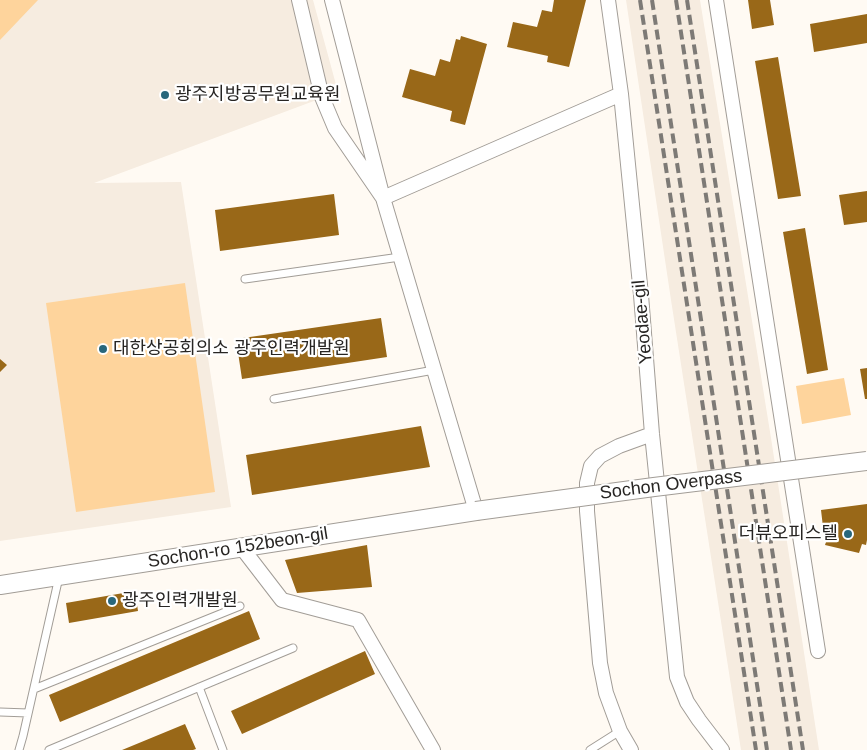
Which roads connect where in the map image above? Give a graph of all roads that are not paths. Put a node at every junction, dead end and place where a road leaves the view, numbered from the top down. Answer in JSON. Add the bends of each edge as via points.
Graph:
{"nodes":[{"id":1,"x":299,"y":0,"type":"edge"},
{"id":2,"x":332,"y":0,"type":"edge"},
{"id":3,"x":608,"y":0,"type":"edge"},
{"id":4,"x":716,"y":0,"type":"edge"},
{"id":5,"x":621,"y":94,"type":"junction"},
{"id":6,"x":383,"y":198,"type":"junction"},
{"id":7,"x":400,"y":256,"type":"junction"},
{"id":8,"x":245,"y":279,"type":"dead end"},
{"id":9,"x":434,"y":370,"type":"junction"},
{"id":10,"x":274,"y":399,"type":"dead end"},
{"id":11,"x":652,"y":434,"type":"junction"},
{"id":12,"x":867,"y":460,"type":"edge"},
{"id":13,"x":476,"y":511,"type":"junction"},
{"id":14,"x":242,"y":548,"type":"junction"},
{"id":15,"x":59,"y":576,"type":"junction"},
{"id":16,"x":0,"y":585,"type":"edge"},
{"id":17,"x":240,"y":606,"type":"dead end"},
{"id":18,"x":292,"y":648,"type":"dead end"},
{"id":19,"x":818,"y":652,"type":"dead end"},
{"id":20,"x":199,"y":687,"type":"junction"},
{"id":21,"x":34,"y":689,"type":"junction"},
{"id":22,"x":0,"y":712,"type":"edge"},
{"id":23,"x":28,"y":713,"type":"junction"},
{"id":24,"x":620,"y":731,"type":"junction"},
{"id":25,"x":19,"y":750,"type":"edge"},
{"id":26,"x":49,"y":750,"type":"edge"},
{"id":27,"x":223,"y":750,"type":"edge"},
{"id":28,"x":433,"y":750,"type":"edge"},
{"id":29,"x":590,"y":750,"type":"edge"},
{"id":30,"x":631,"y":750,"type":"edge"},
{"id":31,"x":722,"y":750,"type":"edge"}],
"edges":[{"from":1,"to":6,"type":"street","via":[[322,97],[336,128]]},
{"from":2,"to":6,"type":"street"},
{"from":3,"to":5,"type":"street","name":"Yeodae-gil"},
{"from":4,"to":19,"type":"street"},
{"from":5,"to":6,"type":"street"},
{"from":5,"to":11,"type":"street","name":"Yeodae-gil"},
{"from":6,"to":7,"type":"street"},
{"from":7,"to":8,"type":"lane"},
{"from":7,"to":9,"type":"street"},
{"from":9,"to":10,"type":"lane"},
{"from":9,"to":13,"type":"street"},
{"from":11,"to":24,"type":"street","via":[[600,456],[591,466],[587,483],[600,662],[606,693]]},
{"from":11,"to":31,"type":"street","name":"Yeodae-gil","via":[[677,677],[687,702]]},
{"from":12,"to":13,"type":"street","name":"Sochon Overpass","bridge":true},
{"from":13,"to":14,"type":"street","name":"Sochon-ro 152beon-gil"},
{"from":14,"to":15,"type":"street","name":"Sochon-ro 152beon-gil"},
{"from":14,"to":28,"type":"street","via":[[282,600],[358,620]]},
{"from":15,"to":16,"type":"street","name":"Sochon-ro 152beon-gil"},
{"from":15,"to":21,"type":"lane"},
{"from":17,"to":21,"type":"lane"},
{"from":18,"to":20,"type":"lane"},
{"from":20,"to":26,"type":"lane"},
{"from":20,"to":27,"type":"lane"},
{"from":21,"to":23,"type":"lane"},
{"from":22,"to":23,"type":"lane"},
{"from":23,"to":25,"type":"lane"},
{"from":24,"to":29,"type":"lane"},
{"from":24,"to":30,"type":"street"}]}
